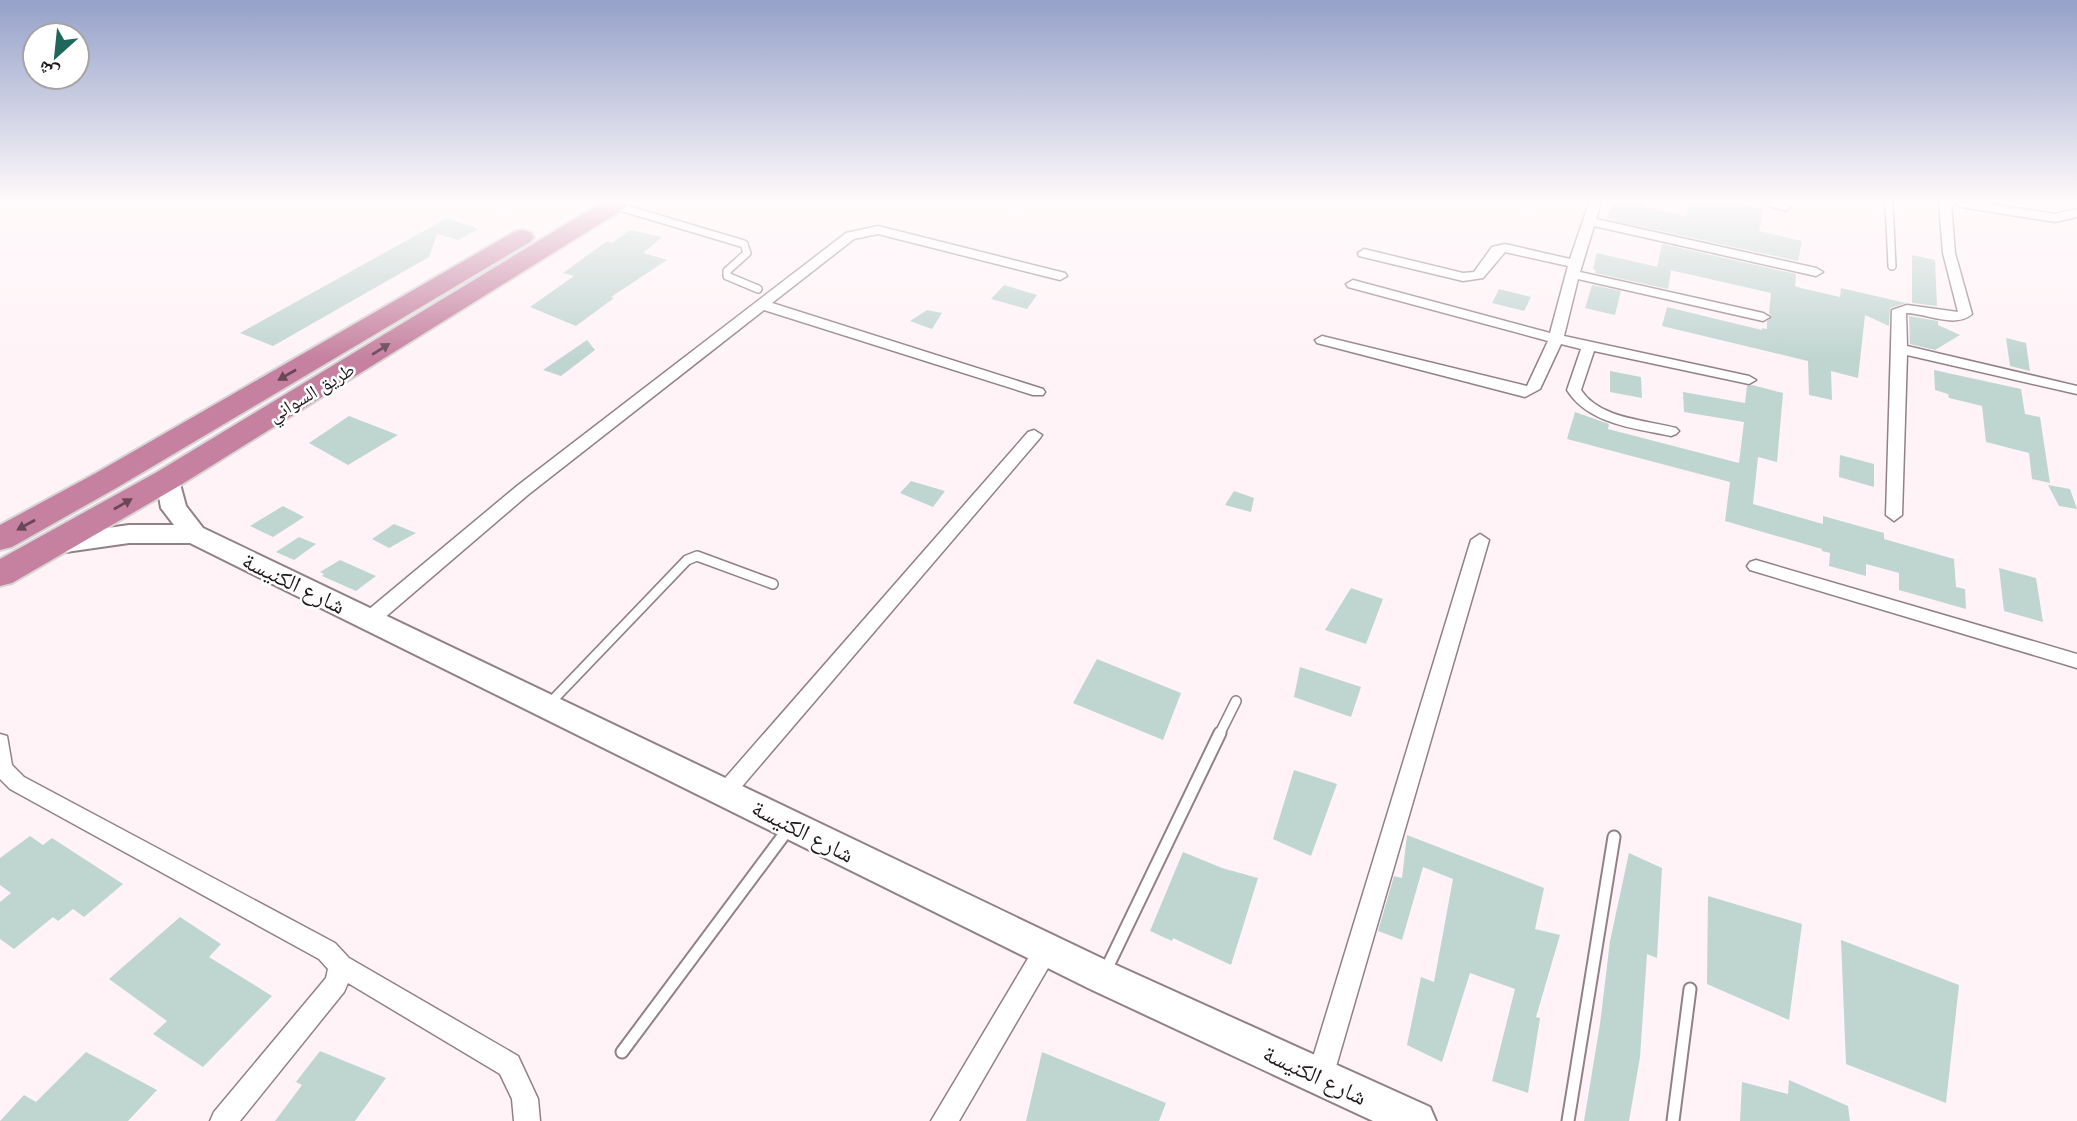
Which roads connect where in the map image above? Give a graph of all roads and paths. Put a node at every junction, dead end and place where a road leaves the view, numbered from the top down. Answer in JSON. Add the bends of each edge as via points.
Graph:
{"nodes":[{"id":1,"x":489,"y":255,"type":"edge"},
{"id":2,"x":532,"y":255,"type":"edge"},
{"id":3,"x":744,"y":255,"type":"edge"},
{"id":4,"x":825,"y":255,"type":"edge"},
{"id":5,"x":978,"y":255,"type":"edge"},
{"id":6,"x":1374,"y":255,"type":"edge"},
{"id":7,"x":1493,"y":255,"type":"edge"},
{"id":8,"x":1529,"y":255,"type":"edge"},
{"id":9,"x":1578,"y":255,"type":"edge"},
{"id":10,"x":1741,"y":255,"type":"edge"},
{"id":11,"x":1891,"y":255,"type":"edge"},
{"id":12,"x":1950,"y":255,"type":"edge"},
{"id":13,"x":1892,"y":266,"type":"dead end"},
{"id":14,"x":1574,"y":269,"type":"junction"},
{"id":15,"x":1816,"y":272,"type":"dead end"},
{"id":16,"x":1060,"y":276,"type":"dead end"},
{"id":17,"x":1353,"y":284,"type":"dead end"},
{"id":18,"x":758,"y":289,"type":"dead end"},
{"id":19,"x":763,"y":304,"type":"junction"},
{"id":20,"x":1763,"y":317,"type":"dead end"},
{"id":21,"x":1556,"y":339,"type":"junction"},
{"id":22,"x":1322,"y":341,"type":"dead end"},
{"id":23,"x":1588,"y":348,"type":"junction"},
{"id":24,"x":1900,"y":349,"type":"junction"},
{"id":25,"x":1749,"y":380,"type":"dead end"},
{"id":26,"x":2077,"y":390,"type":"edge"},
{"id":27,"x":1038,"y":392,"type":"dead end"},
{"id":28,"x":1671,"y":431,"type":"dead end"},
{"id":29,"x":1034,"y":435,"type":"dead end"},
{"id":30,"x":168,"y":479,"type":"junction"},
{"id":31,"x":1894,"y":515,"type":"dead end"},
{"id":32,"x":194,"y":534,"type":"junction"},
{"id":33,"x":0,"y":539,"type":"edge"},
{"id":34,"x":1480,"y":540,"type":"dead end"},
{"id":35,"x":52,"y":545,"type":"junction"},
{"id":36,"x":1756,"y":566,"type":"dead end"},
{"id":37,"x":0,"y":574,"type":"edge"},
{"id":38,"x":772,"y":584,"type":"dead end"},
{"id":39,"x":369,"y":620,"type":"junction"},
{"id":40,"x":2077,"y":661,"type":"edge"},
{"id":41,"x":1236,"y":701,"type":"dead end"},
{"id":42,"x":547,"y":705,"type":"junction"},
{"id":43,"x":0,"y":742,"type":"edge"},
{"id":44,"x":726,"y":791,"type":"junction"},
{"id":45,"x":790,"y":827,"type":"junction"},
{"id":46,"x":1614,"y":836,"type":"dead end"},
{"id":47,"x":1047,"y":948,"type":"junction"},
{"id":48,"x":341,"y":966,"type":"junction"},
{"id":49,"x":1103,"y":977,"type":"junction"},
{"id":50,"x":1690,"y":989,"type":"dead end"},
{"id":51,"x":622,"y":1052,"type":"dead end"},
{"id":52,"x":1320,"y":1076,"type":"junction"},
{"id":53,"x":223,"y":1121,"type":"edge"},
{"id":54,"x":527,"y":1121,"type":"edge"},
{"id":55,"x":944,"y":1121,"type":"edge"},
{"id":56,"x":1416,"y":1121,"type":"edge"},
{"id":57,"x":1568,"y":1121,"type":"edge"},
{"id":58,"x":1673,"y":1121,"type":"edge"}],
"edges":[{"from":1,"to":33,"type":"highway","name":"طريق السواني","one_way":true},
{"from":30,"to":2,"type":"highway","name":"طريق السواني","one_way":true},
{"from":3,"to":18,"type":"lane","via":[[727,276]]},
{"from":4,"to":19,"type":"street"},
{"from":5,"to":16,"type":"street"},
{"from":6,"to":7,"type":"street","via":[[1463,277],[1478,275]]},
{"from":8,"to":14,"type":"street"},
{"from":9,"to":14,"type":"street"},
{"from":10,"to":15,"type":"street"},
{"from":11,"to":13,"type":"lane"},
{"from":12,"to":24,"type":"street","via":[[1965,314],[1954,317],[1910,307],[1899,310]]},
{"from":14,"to":20,"type":"street"},
{"from":14,"to":21,"type":"street"},
{"from":17,"to":21,"type":"street"},
{"from":19,"to":27,"type":"street"},
{"from":19,"to":39,"type":"street","via":[[523,490]]},
{"from":21,"to":22,"type":"street","via":[[1534,389],[1525,391]]},
{"from":21,"to":23,"type":"street"},
{"from":23,"to":25,"type":"street"},
{"from":23,"to":28,"type":"street","via":[[1574,390],[1581,403]]},
{"from":24,"to":26,"type":"street"},
{"from":24,"to":31,"type":"street"},
{"from":29,"to":44,"type":"street"},
{"from":30,"to":32,"type":"main road","name":"شارع الكنيسة","via":[[174,508]]},
{"from":35,"to":30,"type":"highway","name":"طريق السواني","one_way":true},
{"from":32,"to":35,"type":"main road","name":"شارع الكنيسة","via":[[129,534]]},
{"from":32,"to":39,"type":"main road","name":"شارع الكنيسة"},
{"from":34,"to":52,"type":"street"},
{"from":35,"to":37,"type":"highway","name":"طريق السواني"},
{"from":36,"to":40,"type":"street"},
{"from":38,"to":42,"type":"lane","via":[[697,556],[687,560]]},
{"from":39,"to":42,"type":"main road","name":"شارع الكنيسة"},
{"from":41,"to":49,"type":"lane"},
{"from":42,"to":44,"type":"main road","name":"شارع الكنيسة"},
{"from":43,"to":48,"type":"street","via":[[2,768],[17,783],[327,951]]},
{"from":44,"to":45,"type":"main road","name":"شارع الكنيسة"},
{"from":45,"to":47,"type":"main road","name":"شارع الكنيسة"},
{"from":45,"to":51,"type":"lane"},
{"from":46,"to":57,"type":"lane"},
{"from":47,"to":49,"type":"main road","name":"شارع الكنيسة"},
{"from":47,"to":55,"type":"street"},
{"from":48,"to":53,"type":"street","via":[[336,984]]},
{"from":48,"to":54,"type":"street","via":[[509,1065],[522,1088]]},
{"from":49,"to":52,"type":"main road","name":"شارع الكنيسة"},
{"from":50,"to":58,"type":"lane"},
{"from":52,"to":56,"type":"main road","name":"شارع الكنيسة"}]}
